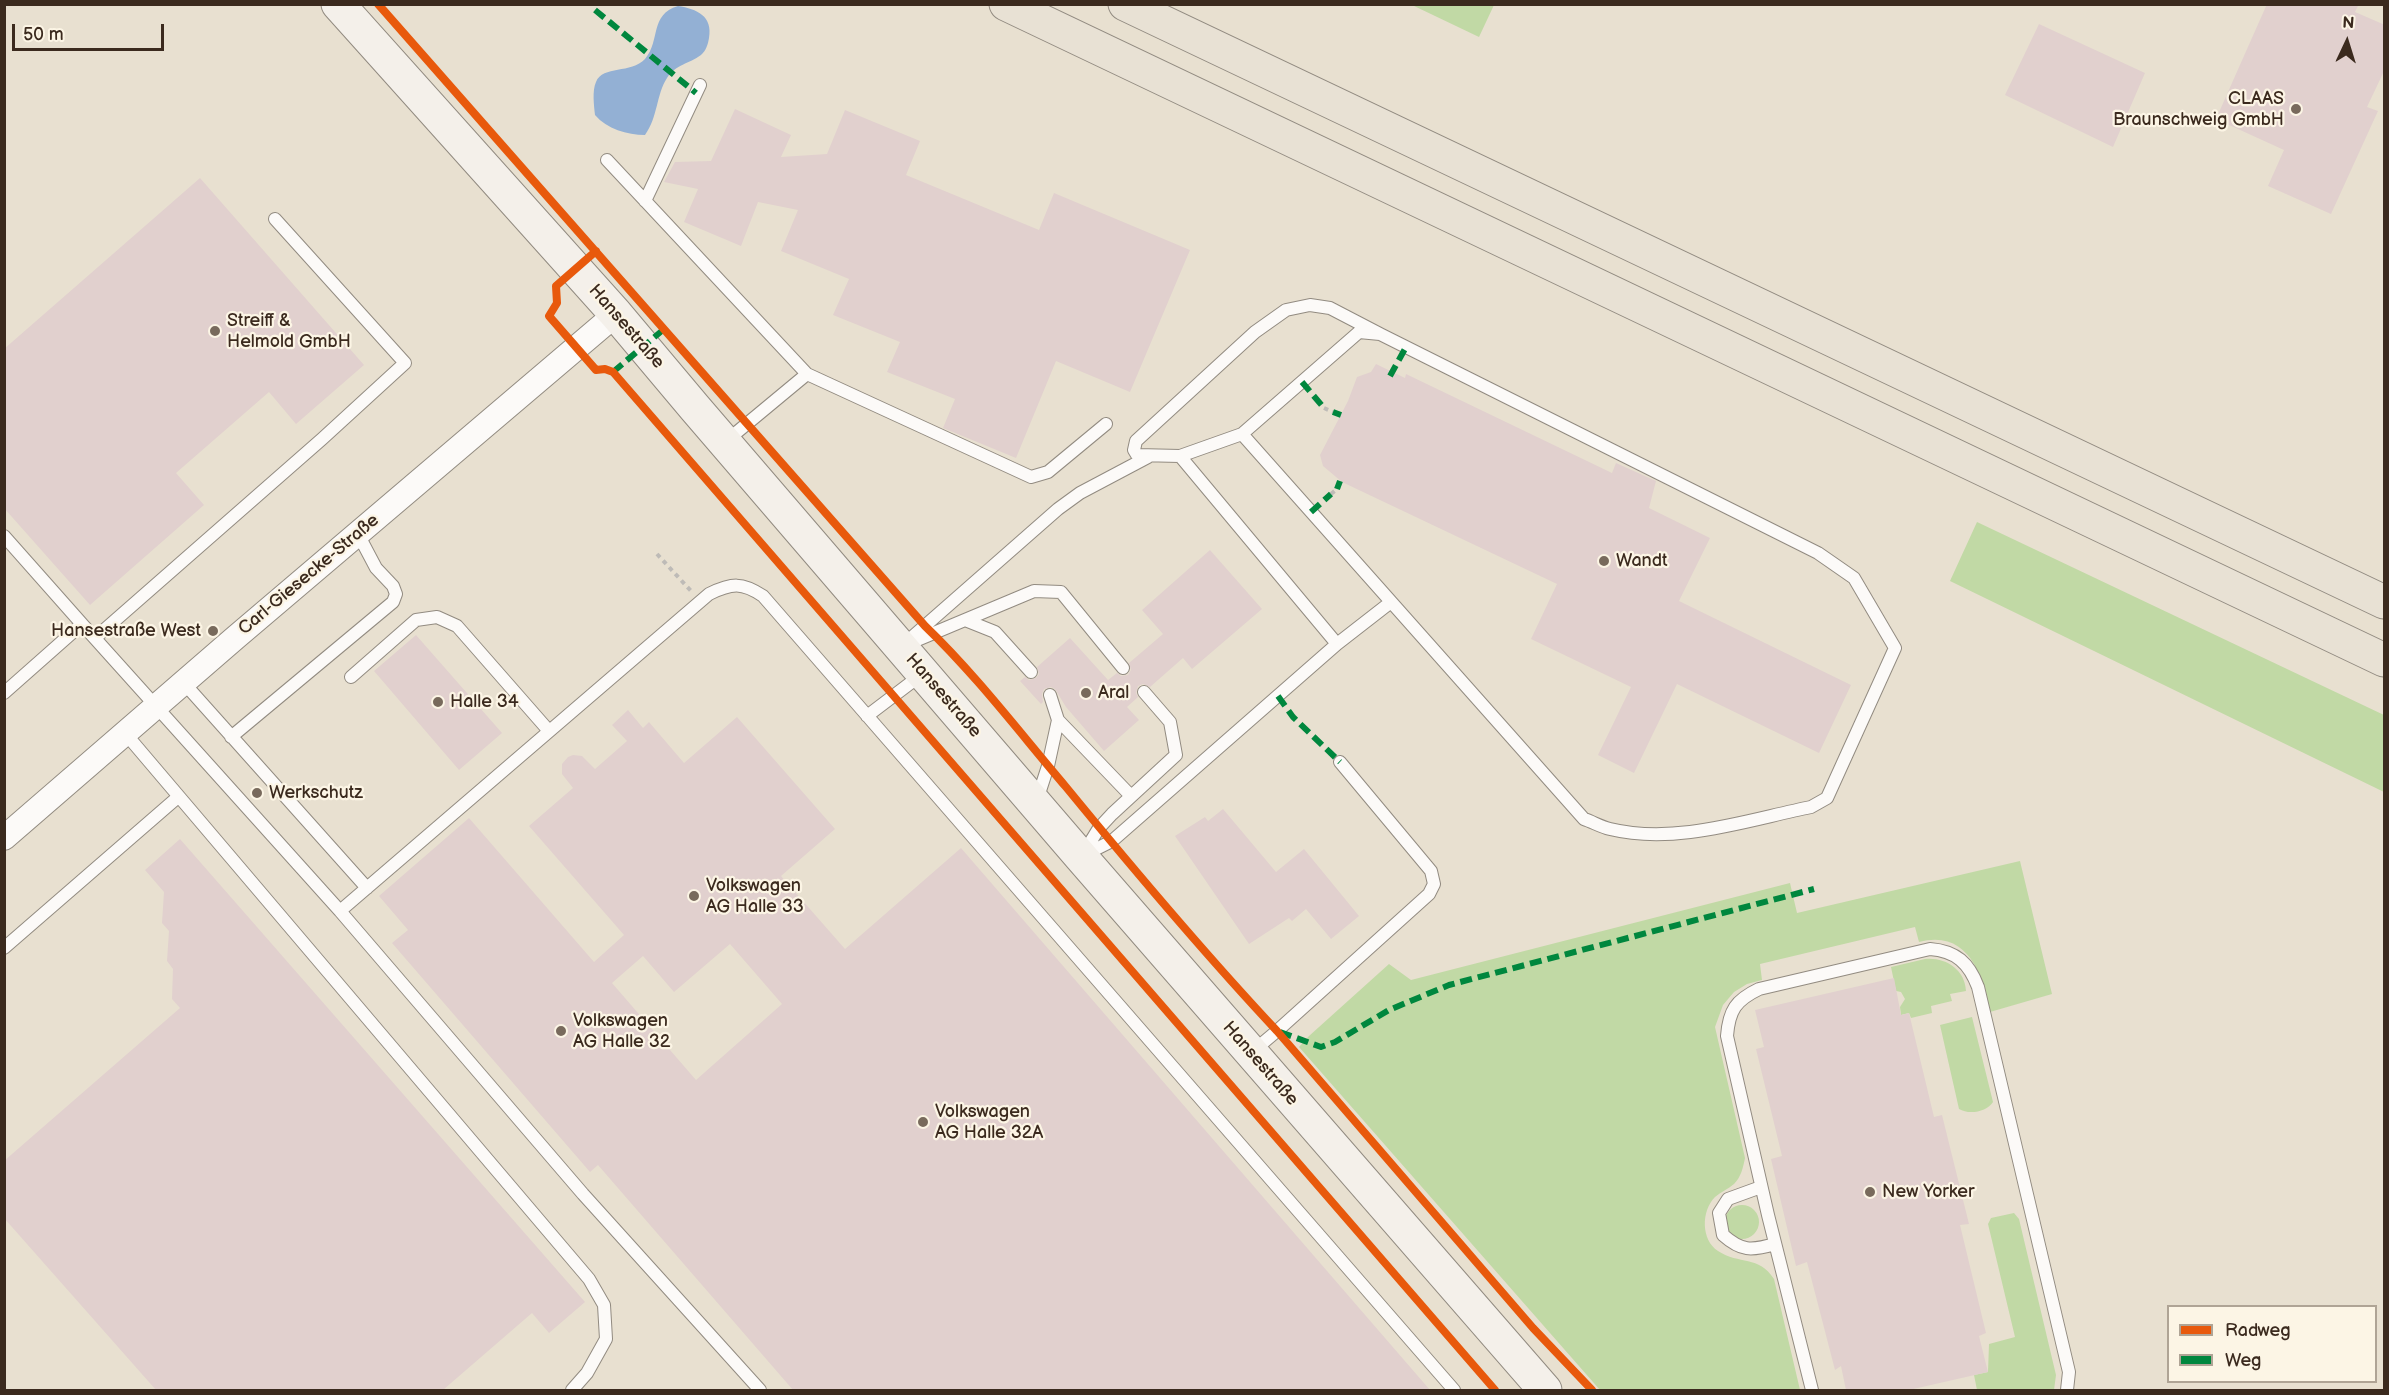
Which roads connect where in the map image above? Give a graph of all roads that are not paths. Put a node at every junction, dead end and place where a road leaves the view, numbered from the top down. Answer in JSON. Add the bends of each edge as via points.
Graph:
{"nodes":[{"id":1,"x":338,"y":4,"type":"edge"},
{"id":2,"x":1006,"y":4,"type":"edge"},
{"id":3,"x":1125,"y":4,"type":"edge"},
{"id":4,"x":700,"y":85,"type":"dead end"},
{"id":5,"x":607,"y":160,"type":"dead end"},
{"id":6,"x":645,"y":201,"type":"junction"},
{"id":7,"x":275,"y":219,"type":"dead end"},
{"id":8,"x":616,"y":314,"type":"junction"},
{"id":9,"x":1380,"y":334,"type":"junction"},
{"id":10,"x":807,"y":374,"type":"junction"},
{"id":11,"x":1106,"y":424,"type":"dead end"},
{"id":12,"x":1242,"y":434,"type":"junction"},
{"id":13,"x":724,"y":443,"type":"junction"},
{"id":14,"x":1180,"y":456,"type":"junction"},
{"id":15,"x":1149,"y":457,"type":"junction"},
{"id":16,"x":358,"y":534,"type":"junction"},
{"id":17,"x":4,"y":536,"type":"edge"},
{"id":18,"x":1390,"y":602,"type":"junction"},
{"id":19,"x":2385,"y":602,"type":"edge"},
{"id":20,"x":965,"y":620,"type":"junction"},
{"id":21,"x":82,"y":624,"type":"junction"},
{"id":22,"x":95,"y":638,"type":"junction"},
{"id":23,"x":1337,"y":645,"type":"junction"},
{"id":24,"x":901,"y":647,"type":"junction"},
{"id":25,"x":2385,"y":660,"type":"edge"},
{"id":26,"x":1123,"y":668,"type":"dead end"},
{"id":27,"x":1031,"y":672,"type":"dead end"},
{"id":28,"x":923,"y":673,"type":"junction"},
{"id":29,"x":351,"y":677,"type":"dead end"},
{"id":30,"x":183,"y":682,"type":"junction"},
{"id":31,"x":1144,"y":692,"type":"dead end"},
{"id":32,"x":4,"y":693,"type":"edge"},
{"id":33,"x":1050,"y":695,"type":"dead end"},
{"id":34,"x":156,"y":706,"type":"junction"},
{"id":35,"x":867,"y":716,"type":"junction"},
{"id":36,"x":1058,"y":720,"type":"junction"},
{"id":37,"x":549,"y":731,"type":"junction"},
{"id":38,"x":125,"y":733,"type":"junction"},
{"id":39,"x":231,"y":737,"type":"junction"},
{"id":40,"x":1340,"y":762,"type":"dead end"},
{"id":41,"x":1131,"y":796,"type":"junction"},
{"id":42,"x":178,"y":797,"type":"junction"},
{"id":43,"x":1036,"y":804,"type":"junction"},
{"id":44,"x":4,"y":838,"type":"edge"},
{"id":45,"x":1081,"y":857,"type":"junction"},
{"id":46,"x":367,"y":888,"type":"junction"},
{"id":47,"x":340,"y":911,"type":"junction"},
{"id":48,"x":4,"y":948,"type":"edge"},
{"id":49,"x":1251,"y":1053,"type":"junction"},
{"id":50,"x":1761,"y":1186,"type":"junction"},
{"id":51,"x":1775,"y":1244,"type":"junction"},
{"id":52,"x":572,"y":1390,"type":"edge"},
{"id":53,"x":760,"y":1390,"type":"edge"},
{"id":54,"x":1454,"y":1390,"type":"edge"},
{"id":55,"x":1545,"y":1390,"type":"edge"},
{"id":56,"x":1812,"y":1390,"type":"edge"},
{"id":57,"x":2067,"y":1390,"type":"edge"}],
"edges":[{"from":1,"to":8,"type":"main road","name":"Hansestraße"},
{"from":2,"to":25,"type":"highway"},
{"from":3,"to":19,"type":"highway"},
{"from":4,"to":6,"type":"lane"},
{"from":5,"to":6,"type":"lane"},
{"from":6,"to":10,"type":"lane"},
{"from":7,"to":22,"type":"lane","via":[[405,363]]},
{"from":8,"to":13,"type":"main road","name":"Hansestraße"},
{"from":8,"to":16,"type":"street","name":"Carl-Giesecke-Straße"},
{"from":9,"to":12,"type":"lane","via":[[1359,332]]},
{"from":9,"to":15,"type":"lane","via":[[1330,308],[1310,305],[1286,310],[1255,332],[1136,441],[1137,455]]},
{"from":9,"to":18,"type":"lane","via":[[1818,553],[1854,578],[1895,648],[1827,798],[1811,807],[1686,833],[1652,834],[1610,829],[1584,819]]},
{"from":10,"to":11,"type":"lane","via":[[1031,477],[1048,472]]},
{"from":10,"to":13,"type":"lane"},
{"from":12,"to":14,"type":"lane"},
{"from":12,"to":18,"type":"lane"},
{"from":13,"to":24,"type":"main road","name":"Hansestraße"},
{"from":14,"to":15,"type":"lane"},
{"from":14,"to":23,"type":"lane"},
{"from":15,"to":24,"type":"lane","via":[[1058,509]]},
{"from":16,"to":30,"type":"street","name":"Carl-Giesecke-Straße"},
{"from":16,"to":39,"type":"lane","via":[[376,568],[393,586],[393,602]]},
{"from":17,"to":21,"type":"lane"},
{"from":18,"to":23,"type":"lane"},
{"from":20,"to":24,"type":"lane"},
{"from":20,"to":26,"type":"lane","via":[[1034,591],[1061,592]]},
{"from":20,"to":27,"type":"lane","via":[[995,632]]},
{"from":21,"to":22,"type":"lane"},
{"from":21,"to":32,"type":"lane"},
{"from":22,"to":34,"type":"lane"},
{"from":23,"to":45,"type":"lane","via":[[1112,841]]},
{"from":24,"to":28,"type":"main road","name":"Hansestraße"},
{"from":28,"to":35,"type":"lane"},
{"from":28,"to":43,"type":"main road","name":"Hansestraße"},
{"from":29,"to":37,"type":"lane","via":[[416,620],[437,617],[457,626]]},
{"from":30,"to":34,"type":"street","name":"Carl-Giesecke-Straße"},
{"from":30,"to":39,"type":"lane"},
{"from":31,"to":41,"type":"lane","via":[[1170,722],[1176,754]]},
{"from":33,"to":36,"type":"lane"},
{"from":34,"to":38,"type":"street","name":"Carl-Giesecke-Straße"},
{"from":34,"to":47,"type":"lane"},
{"from":35,"to":37,"type":"lane","via":[[763,596],[739,585],[725,586],[683,614]]},
{"from":35,"to":54,"type":"lane"},
{"from":36,"to":41,"type":"lane"},
{"from":36,"to":43,"type":"lane"},
{"from":37,"to":46,"type":"lane"},
{"from":38,"to":42,"type":"lane"},
{"from":38,"to":44,"type":"street","name":"Carl-Giesecke-Straße"},
{"from":39,"to":46,"type":"lane"},
{"from":40,"to":49,"type":"lane","via":[[1431,872],[1434,884],[1429,894]]},
{"from":41,"to":45,"type":"lane","via":[[1099,828]]},
{"from":42,"to":48,"type":"lane"},
{"from":42,"to":52,"type":"lane","via":[[589,1279],[604,1305],[606,1339],[587,1374]]},
{"from":43,"to":45,"type":"main road","name":"Hansestraße"},
{"from":45,"to":49,"type":"main road","name":"Hansestraße"},
{"from":46,"to":47,"type":"lane"},
{"from":47,"to":53,"type":"lane","via":[[583,1194]]},
{"from":49,"to":55,"type":"main road","name":"Hansestraße"},
{"from":50,"to":51,"type":"lane"},
{"from":50,"to":51,"type":"lane","via":[[1728,1199],[1719,1213],[1723,1235],[1737,1247]]},
{"from":50,"to":57,"type":"lane","via":[[1727,1036],[1735,1006],[1744,997],[1771,987],[1930,949],[1964,961],[1978,987],[2069,1372]]},
{"from":51,"to":56,"type":"lane"}]}
